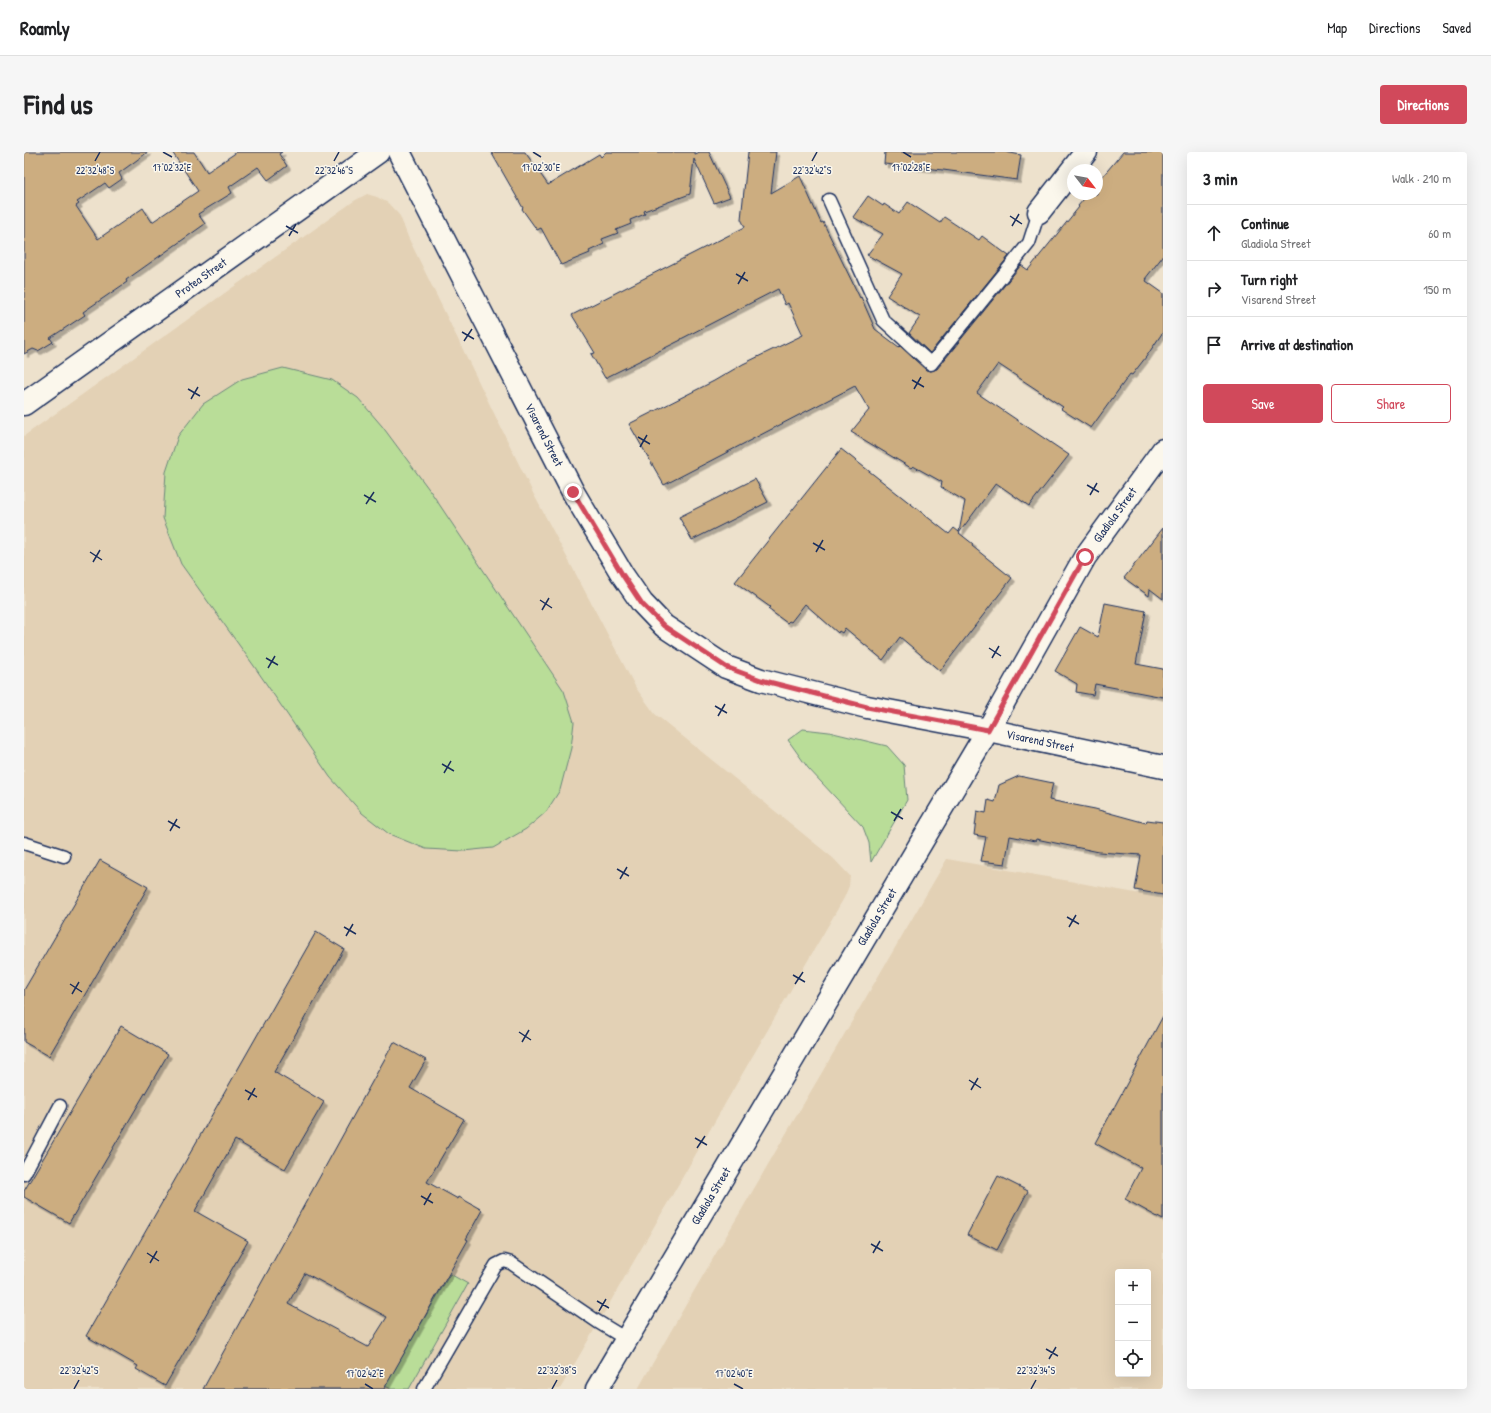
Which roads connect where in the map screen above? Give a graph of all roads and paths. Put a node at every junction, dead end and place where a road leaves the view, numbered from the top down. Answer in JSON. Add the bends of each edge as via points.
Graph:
{"nodes":[{"id":1,"x":378,"y":152,"type":"edge"},
{"id":2,"x":399,"y":152,"type":"edge"},
{"id":3,"x":1086,"y":152,"type":"edge"},
{"id":4,"x":829,"y":200,"type":"dead end"},
{"id":5,"x":1039,"y":212,"type":"joint"},
{"id":6,"x":24,"y":404,"type":"edge"},
{"id":7,"x":1163,"y":450,"type":"edge"},
{"id":8,"x":988,"y":730,"type":"junction"},
{"id":9,"x":1163,"y":767,"type":"edge"},
{"id":10,"x":24,"y":842,"type":"edge"},
{"id":11,"x":64,"y":856,"type":"dead end"},
{"id":12,"x":60,"y":1106,"type":"dead end"},
{"id":13,"x":24,"y":1174,"type":"edge"},
{"id":14,"x":626,"y":1339,"type":"junction"},
{"id":15,"x":424,"y":1389,"type":"edge"},
{"id":16,"x":597,"y":1389,"type":"edge"}],
"edges":[{"from":1,"to":6,"type":"street","name":"Protea Street"},
{"from":2,"to":8,"type":"street","name":"Visarend Street","via":[[573,492],[642,604],[664,626],[726,667],[761,680],[867,707]]},
{"from":3,"to":5,"type":"street"},
{"from":4,"to":5,"type":"lane","via":[[883,320],[931,364],[1029,243]]},
{"from":7,"to":8,"type":"street","name":"Gladiola Street","via":[[1085,557]]},
{"from":8,"to":9,"type":"street","name":"Visarend Street"},
{"from":8,"to":14,"type":"street","name":"Gladiola Street"},
{"from":10,"to":11,"type":"lane"},
{"from":12,"to":13,"type":"lane"},
{"from":14,"to":15,"type":"lane","via":[[511,1262],[504,1261],[496,1265]]},
{"from":14,"to":16,"type":"street","name":"Gladiola Street"}]}
